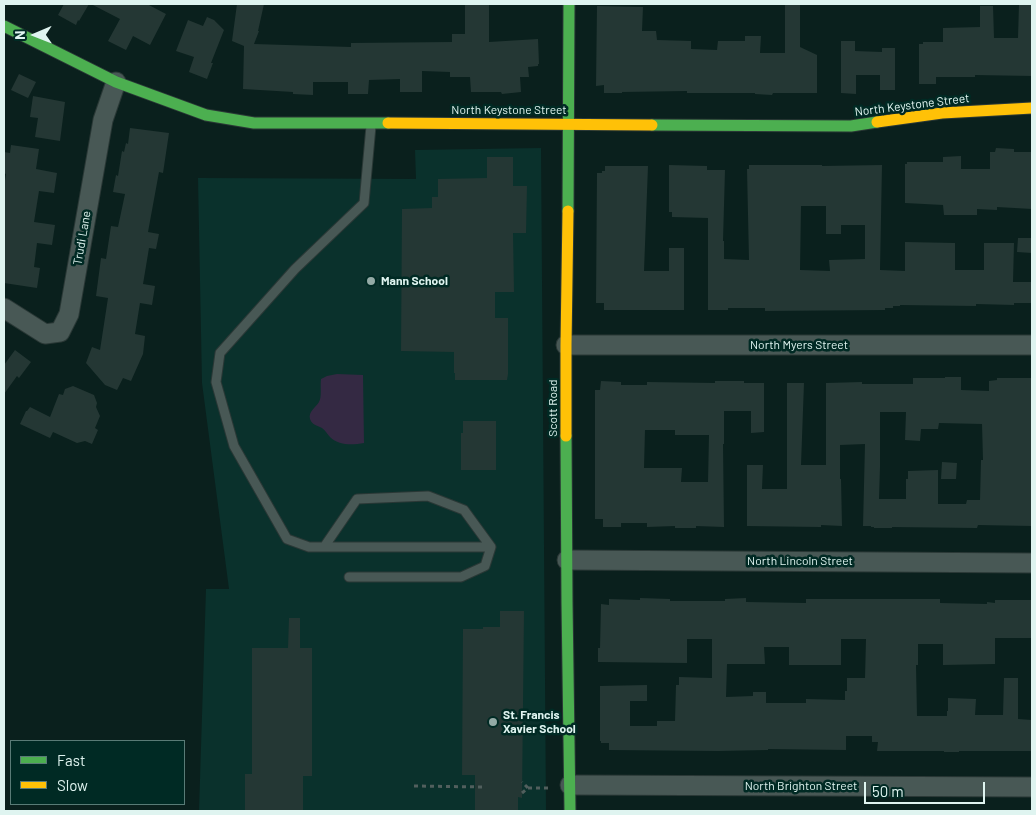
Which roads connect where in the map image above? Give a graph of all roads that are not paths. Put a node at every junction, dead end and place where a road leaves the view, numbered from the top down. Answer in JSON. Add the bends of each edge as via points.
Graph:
{"nodes":[{"id":1,"x":569,"y":4,"type":"edge"},
{"id":2,"x":4,"y":26,"type":"edge"},
{"id":3,"x":116,"y":82,"type":"junction"},
{"id":4,"x":1032,"y":108,"type":"edge"},
{"id":5,"x":371,"y":124,"type":"junction"},
{"id":6,"x":569,"y":124,"type":"junction"},
{"id":7,"x":4,"y":308,"type":"edge"},
{"id":8,"x":1032,"y":344,"type":"edge"},
{"id":9,"x":566,"y":345,"type":"junction"},
{"id":10,"x":324,"y":547,"type":"junction"},
{"id":11,"x":491,"y":547,"type":"junction"},
{"id":12,"x":567,"y":560,"type":"junction"},
{"id":13,"x":1032,"y":563,"type":"edge"},
{"id":14,"x":349,"y":577,"type":"dead end"},
{"id":15,"x":570,"y":785,"type":"junction"},
{"id":16,"x":1032,"y":787,"type":"edge"},
{"id":17,"x":570,"y":811,"type":"edge"}],
"edges":[{"from":1,"to":6,"type":"street","name":"Scott Road"},
{"from":2,"to":3,"type":"street","name":"North Keystone Street"},
{"from":3,"to":5,"type":"street","name":"North Keystone Street","via":[[206,115],[254,124]]},
{"from":3,"to":7,"type":"street","name":"Trudi Lane","via":[[103,120],[69,314],[60,332],[45,334]]},
{"from":4,"to":6,"type":"street","name":"North Keystone Street","via":[[942,114],[851,126]]},
{"from":5,"to":6,"type":"street","name":"North Keystone Street"},
{"from":5,"to":10,"type":"lane","via":[[364,203],[295,269],[220,352],[216,382],[234,446],[287,539],[309,547]]},
{"from":6,"to":9,"type":"street","name":"Scott Road"},
{"from":8,"to":9,"type":"street","name":"North Myers Street"},
{"from":9,"to":12,"type":"street","name":"Scott Road"},
{"from":10,"to":11,"type":"lane"},
{"from":10,"to":11,"type":"lane","via":[[357,498],[428,496],[464,510]]},
{"from":11,"to":14,"type":"lane","via":[[485,566],[461,577]]},
{"from":12,"to":13,"type":"street","name":"North Lincoln Street"},
{"from":12,"to":15,"type":"street","name":"Scott Road"},
{"from":15,"to":16,"type":"street","name":"North Brighton Street"},
{"from":15,"to":17,"type":"street","name":"Scott Road"}]}
